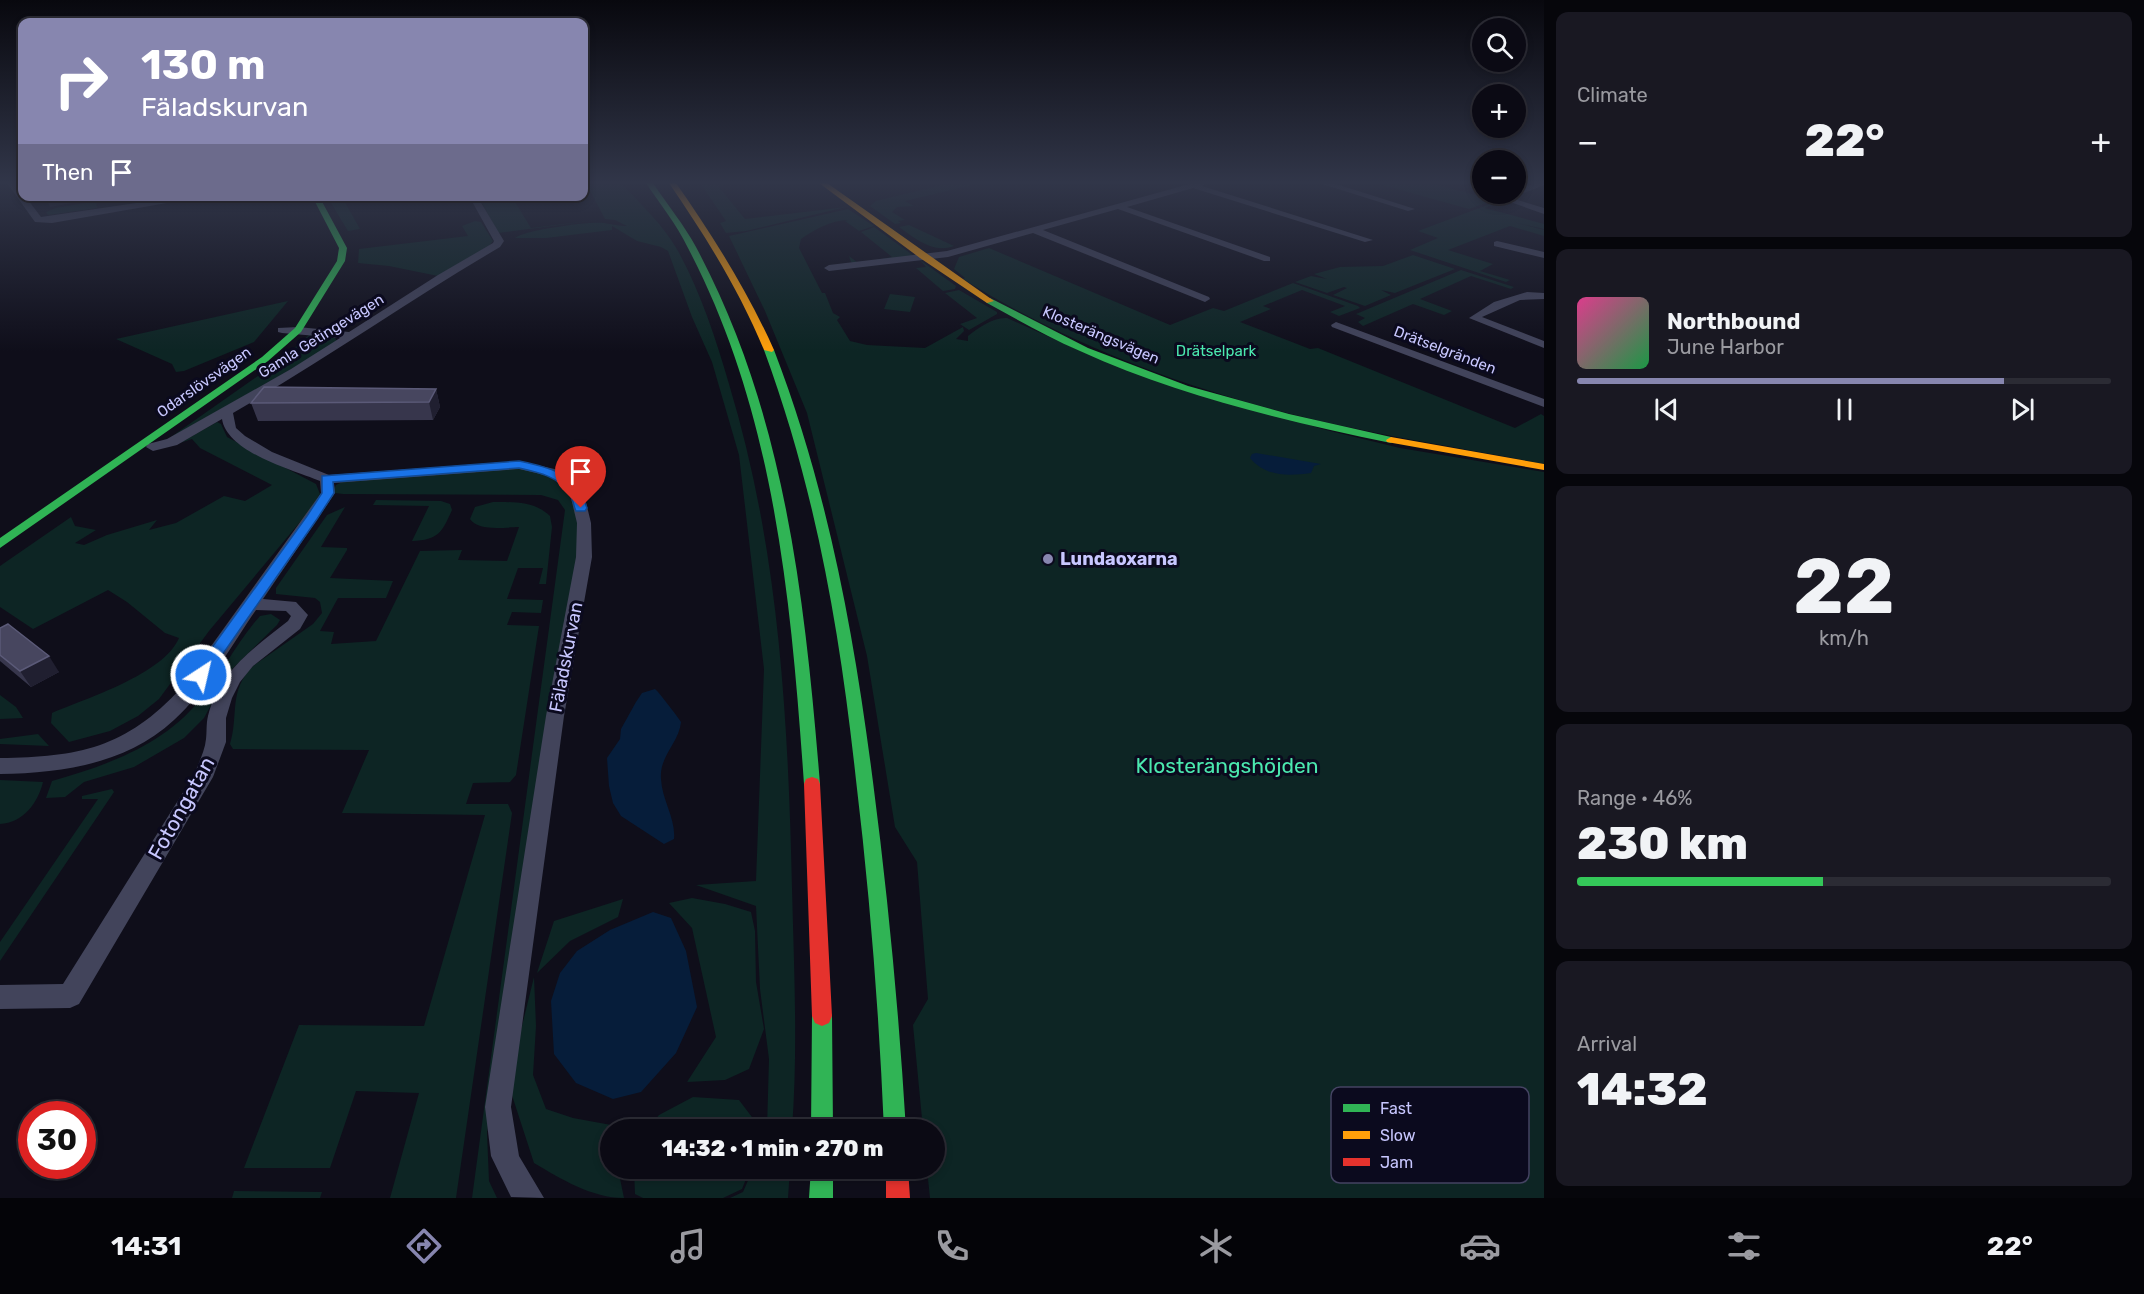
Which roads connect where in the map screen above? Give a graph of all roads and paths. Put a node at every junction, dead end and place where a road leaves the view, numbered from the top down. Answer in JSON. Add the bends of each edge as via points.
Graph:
{"nodes":[{"id":1,"x":325,"y":239,"type":"edge"},
{"id":2,"x":339,"y":239,"type":"edge"},
{"id":3,"x":497,"y":239,"type":"edge"},
{"id":4,"x":681,"y":239,"type":"edge"},
{"id":5,"x":687,"y":239,"type":"edge"},
{"id":6,"x":900,"y":239,"type":"edge"},
{"id":7,"x":1007,"y":239,"type":"edge"},
{"id":8,"x":1056,"y":239,"type":"edge"},
{"id":9,"x":1210,"y":239,"type":"edge"},
{"id":10,"x":1365,"y":239,"type":"edge"},
{"id":11,"x":713,"y":240,"type":"edge"},
{"id":12,"x":1368,"y":240,"type":"dead end"},
{"id":13,"x":1497,"y":244,"type":"dead end"},
{"id":14,"x":696,"y":254,"type":"junction"},
{"id":15,"x":1544,"y":255,"type":"edge"},
{"id":16,"x":927,"y":258,"type":"junction"},
{"id":17,"x":1267,"y":259,"type":"dead end"},
{"id":18,"x":829,"y":268,"type":"dead end"},
{"id":19,"x":1544,"y":296,"type":"edge"},
{"id":20,"x":1205,"y":299,"type":"dead end"},
{"id":21,"x":1336,"y":325,"type":"dead end"},
{"id":22,"x":282,"y":330,"type":"junction"},
{"id":23,"x":298,"y":330,"type":"junction"},
{"id":24,"x":351,"y":336,"type":"junction"},
{"id":25,"x":1544,"y":345,"type":"edge"},
{"id":26,"x":1544,"y":403,"type":"edge"},
{"id":27,"x":224,"y":413,"type":"junction"},
{"id":28,"x":153,"y":447,"type":"dead end"},
{"id":29,"x":1544,"y":467,"type":"edge"},
{"id":30,"x":327,"y":479,"type":"junction"},
{"id":31,"x":0,"y":530,"type":"edge"},
{"id":32,"x":0,"y":544,"type":"edge"},
{"id":33,"x":251,"y":604,"type":"junction"},
{"id":34,"x":0,"y":766,"type":"edge"},
{"id":35,"x":0,"y":997,"type":"edge"},
{"id":36,"x":822,"y":1119,"type":"edge"},
{"id":37,"x":895,"y":1119,"type":"edge"},
{"id":38,"x":822,"y":1179,"type":"edge"},
{"id":39,"x":897,"y":1179,"type":"edge"},
{"id":40,"x":530,"y":1198,"type":"edge"},
{"id":41,"x":821,"y":1198,"type":"edge"},
{"id":42,"x":898,"y":1198,"type":"edge"}],
"edges":[{"from":1,"to":22,"type":"main road","name":"Odarslövsvägen","via":[[330,256],[327,266]]},
{"from":2,"to":23,"type":"main road","name":"Odarslövsvägen","via":[[342,254],[337,270]]},
{"from":3,"to":24,"type":"street","name":"Gamla Getingevägen","via":[[497,245]]},
{"from":4,"to":14,"type":"main road"},
{"from":5,"to":14,"type":"main road"},
{"from":6,"to":16,"type":"main road","name":"Klosterängsvägen"},
{"from":7,"to":16,"type":"street"},
{"from":8,"to":20,"type":"street"},
{"from":9,"to":17,"type":"street"},
{"from":10,"to":12,"type":"street"},
{"from":11,"to":37,"type":"main road","via":[[738,283],[778,372],[818,500],[857,713],[877,873]]},
{"from":13,"to":15,"type":"street"},
{"from":14,"to":36,"type":"main road","via":[[723,309],[749,381],[766,445],[796,609],[808,716],[818,876]]},
{"from":16,"to":18,"type":"street"},
{"from":16,"to":29,"type":"main road","name":"Klosterängsvägen","via":[[1031,323],[1155,376],[1317,424]]},
{"from":19,"to":25,"type":"street","via":[[1523,294],[1473,318]]},
{"from":21,"to":26,"type":"street","name":"Drätselgränden"},
{"from":22,"to":23,"type":"street"},
{"from":22,"to":31,"type":"main road","name":"Odarslövsvägen","via":[[253,356]]},
{"from":23,"to":24,"type":"street"},
{"from":23,"to":32,"type":"main road","name":"Odarslövsvägen","via":[[265,359]]},
{"from":24,"to":27,"type":"street","name":"Gamla Getingevägen"},
{"from":27,"to":28,"type":"street","name":"Gamla Getingevägen","via":[[173,444]]},
{"from":27,"to":30,"type":"street","name":"Fäladskurvan","via":[[228,414],[230,429],[251,446]]},
{"from":30,"to":33,"type":"street","via":[[325,498]]},
{"from":30,"to":40,"type":"street","name":"Fäladskurvan","via":[[519,465],[554,473],[572,486],[579,501],[584,523],[584,557],[555,716],[498,1107],[498,1137],[506,1160]]},
{"from":33,"to":34,"type":"street","via":[[188,693],[150,730],[86,760]]},
{"from":33,"to":35,"type":"street","name":"Fotongatan","via":[[291,606],[300,615],[294,625],[242,667],[229,685],[203,777],[70,996]]},
{"from":38,"to":41,"type":"main road"},
{"from":39,"to":42,"type":"main road"}]}
